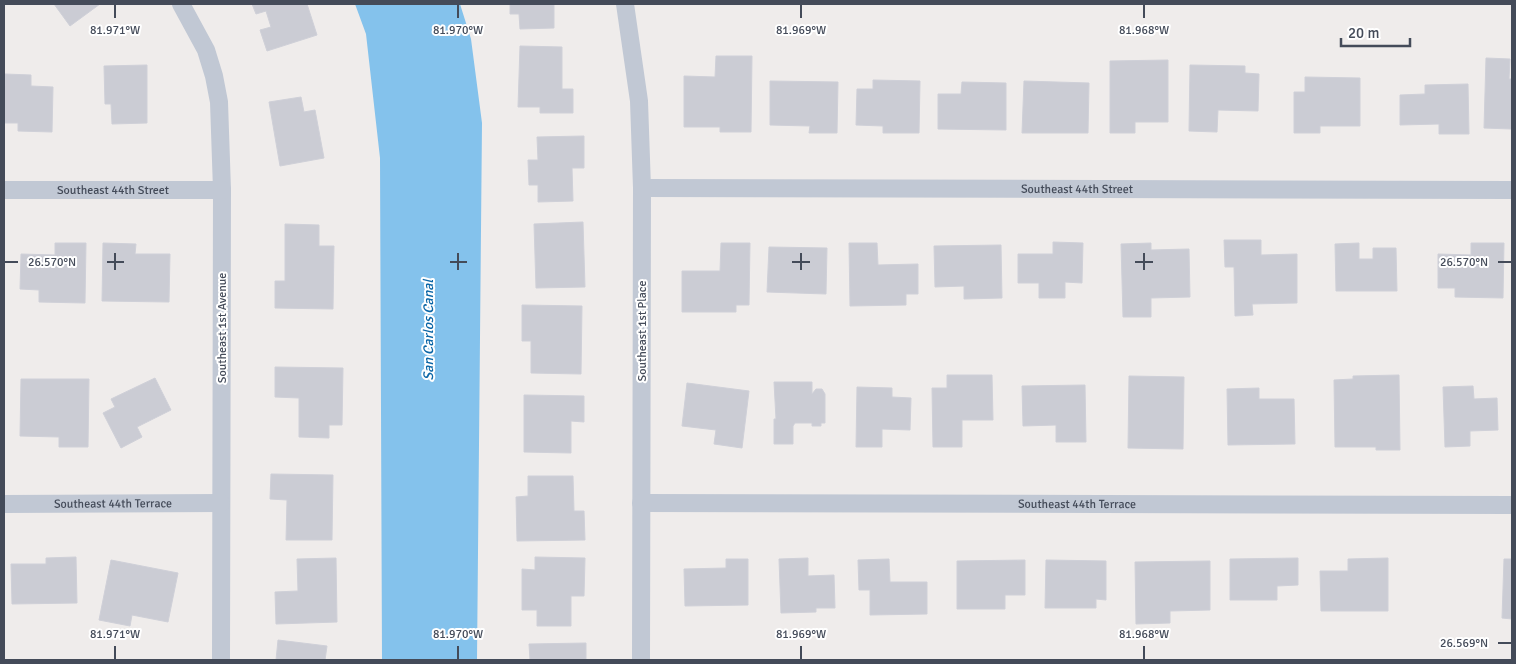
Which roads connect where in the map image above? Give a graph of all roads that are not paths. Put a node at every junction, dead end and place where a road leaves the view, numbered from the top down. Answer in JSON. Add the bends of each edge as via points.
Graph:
{"nodes":[{"id":1,"x":181,"y":4,"type":"edge"},
{"id":2,"x":624,"y":4,"type":"edge"},
{"id":3,"x":642,"y":188,"type":"junction"},
{"id":4,"x":4,"y":190,"type":"edge"},
{"id":5,"x":222,"y":190,"type":"junction"},
{"id":6,"x":1512,"y":190,"type":"edge"},
{"id":7,"x":221,"y":503,"type":"junction"},
{"id":8,"x":4,"y":504,"type":"edge"},
{"id":9,"x":641,"y":504,"type":"junction"},
{"id":10,"x":1512,"y":506,"type":"edge"},
{"id":11,"x":221,"y":660,"type":"edge"},
{"id":12,"x":641,"y":660,"type":"edge"}],
"edges":[{"from":1,"to":5,"type":"street","name":"Southeast 1st Avenue","via":[[206,50],[214,76],[219,102]]},
{"from":2,"to":3,"type":"street","name":"Southeast 1st Place","via":[[639,101]]},
{"from":3,"to":6,"type":"street","name":"Southeast 44th Street"},
{"from":3,"to":9,"type":"street","name":"Southeast 1st Place"},
{"from":4,"to":5,"type":"street","name":"Southeast 44th Street"},
{"from":5,"to":7,"type":"street","name":"Southeast 1st Avenue"},
{"from":7,"to":8,"type":"street","name":"Southeast 44th Terrace"},
{"from":7,"to":11,"type":"street","name":"Southeast 1st Avenue"},
{"from":9,"to":10,"type":"street","name":"Southeast 44th Terrace"},
{"from":9,"to":12,"type":"street","name":"Southeast 1st Place"}]}
